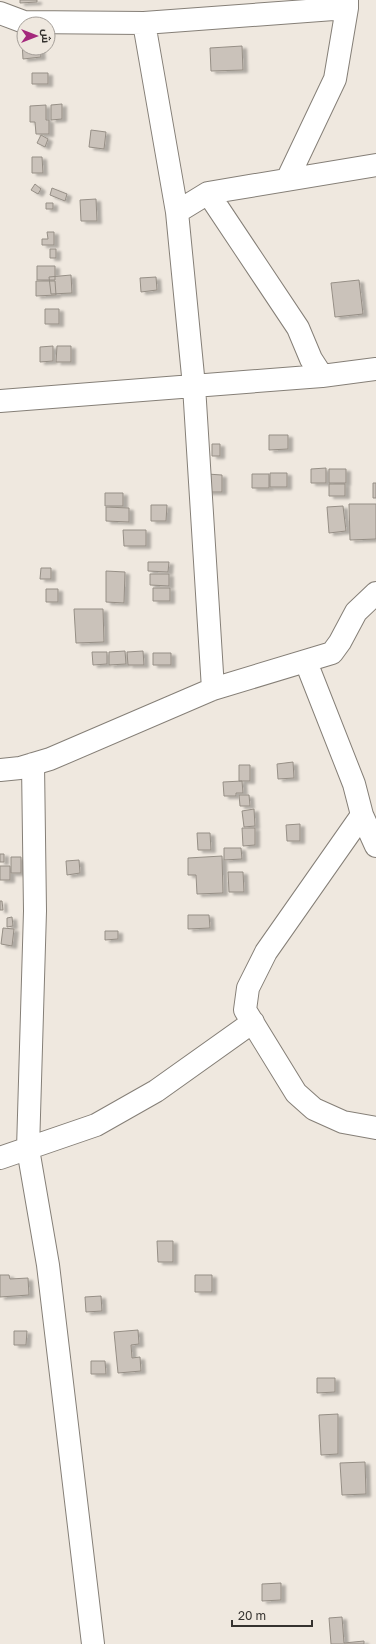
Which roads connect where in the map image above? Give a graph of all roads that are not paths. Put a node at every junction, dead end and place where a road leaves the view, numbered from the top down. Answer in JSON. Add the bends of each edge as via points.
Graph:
{"nodes":[{"id":1,"x":347,"y":4,"type":"edge"},
{"id":2,"x":0,"y":13,"type":"edge"},
{"id":3,"x":144,"y":23,"type":"junction"},
{"id":4,"x":376,"y":165,"type":"edge"},
{"id":5,"x":287,"y":180,"type":"junction"},
{"id":6,"x":208,"y":194,"type":"junction"},
{"id":7,"x":177,"y":212,"type":"junction"},
{"id":8,"x":376,"y":369,"type":"edge"},
{"id":9,"x":322,"y":376,"type":"junction"},
{"id":10,"x":194,"y":386,"type":"junction"},
{"id":11,"x":0,"y":401,"type":"edge"},
{"id":12,"x":376,"y":593,"type":"edge"},
{"id":13,"x":306,"y":662,"type":"junction"},
{"id":14,"x":213,"y":689,"type":"junction"},
{"id":15,"x":33,"y":764,"type":"junction"},
{"id":16,"x":0,"y":770,"type":"edge"},
{"id":17,"x":362,"y":815,"type":"junction"},
{"id":18,"x":376,"y":846,"type":"edge"},
{"id":19,"x":253,"y":1022,"type":"junction"},
{"id":20,"x":376,"y":1128,"type":"edge"},
{"id":21,"x":28,"y":1149,"type":"junction"},
{"id":22,"x":0,"y":1158,"type":"edge"},
{"id":23,"x":93,"y":1644,"type":"edge"}],
"edges":[{"from":1,"to":3,"type":"street"},
{"from":1,"to":5,"type":"street","via":[[335,79]]},
{"from":2,"to":3,"type":"street","via":[[24,22]]},
{"from":3,"to":7,"type":"street"},
{"from":4,"to":5,"type":"street"},
{"from":5,"to":6,"type":"street"},
{"from":6,"to":7,"type":"street"},
{"from":6,"to":9,"type":"street","via":[[298,328],[311,359]]},
{"from":7,"to":10,"type":"street"},
{"from":8,"to":9,"type":"street"},
{"from":9,"to":10,"type":"street"},
{"from":10,"to":11,"type":"street"},
{"from":10,"to":14,"type":"street"},
{"from":12,"to":13,"type":"street","via":[[356,612],[332,652]]},
{"from":13,"to":14,"type":"street"},
{"from":13,"to":17,"type":"street","via":[[354,784]]},
{"from":14,"to":15,"type":"street"},
{"from":15,"to":16,"type":"street"},
{"from":15,"to":21,"type":"street","via":[[35,911]]},
{"from":17,"to":18,"type":"street"},
{"from":17,"to":19,"type":"street","via":[[266,952],[248,988],[245,1010]]},
{"from":19,"to":20,"type":"street","via":[[296,1093],[314,1109],[343,1122]]},
{"from":19,"to":21,"type":"street","via":[[156,1091],[96,1124]]},
{"from":21,"to":22,"type":"street"},
{"from":21,"to":23,"type":"street","via":[[48,1265]]}]}
